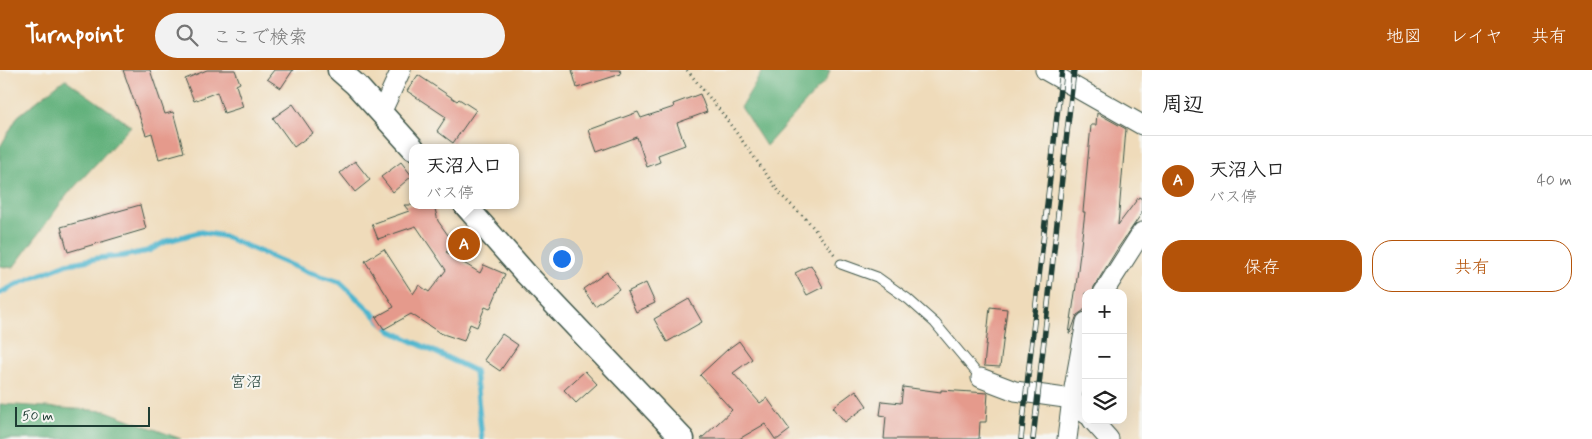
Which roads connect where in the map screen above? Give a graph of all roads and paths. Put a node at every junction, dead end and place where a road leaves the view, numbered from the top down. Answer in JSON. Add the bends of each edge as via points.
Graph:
{"nodes":[{"id":1,"x":339,"y":70,"type":"edge"},
{"id":2,"x":401,"y":70,"type":"edge"},
{"id":3,"x":687,"y":70,"type":"edge"},
{"id":4,"x":1045,"y":70,"type":"edge"},
{"id":5,"x":382,"y":112,"type":"junction"},
{"id":6,"x":1142,"y":125,"type":"edge"},
{"id":7,"x":410,"y":144,"type":"edge"},
{"id":8,"x":468,"y":209,"type":"edge"},
{"id":9,"x":1142,"y":232,"type":"edge"},
{"id":10,"x":841,"y":264,"type":"joint"},
{"id":11,"x":1106,"y":289,"type":"edge"},
{"id":12,"x":1084,"y":334,"type":"edge"},
{"id":13,"x":981,"y":378,"type":"joint"},
{"id":14,"x":1072,"y":400,"type":"junction"},
{"id":15,"x":1082,"y":410,"type":"edge"},
{"id":16,"x":1096,"y":424,"type":"edge"},
{"id":17,"x":683,"y":439,"type":"edge"},
{"id":18,"x":1067,"y":439,"type":"edge"},
{"id":19,"x":1109,"y":439,"type":"edge"}],
"edges":[{"from":1,"to":5,"type":"street"},
{"from":2,"to":5,"type":"street"},
{"from":3,"to":10,"type":"path","via":[[783,198],[808,221]]},
{"from":4,"to":6,"type":"street"},
{"from":5,"to":7,"type":"street"},
{"from":8,"to":17,"type":"street"},
{"from":9,"to":11,"type":"street"},
{"from":10,"to":13,"type":"lane","via":[[877,277],[908,299],[935,324]]},
{"from":12,"to":14,"type":"street"},
{"from":13,"to":14,"type":"street","via":[[1015,391]]},
{"from":14,"to":15,"type":"street"},
{"from":14,"to":18,"type":"street"},
{"from":16,"to":19,"type":"street"}]}
